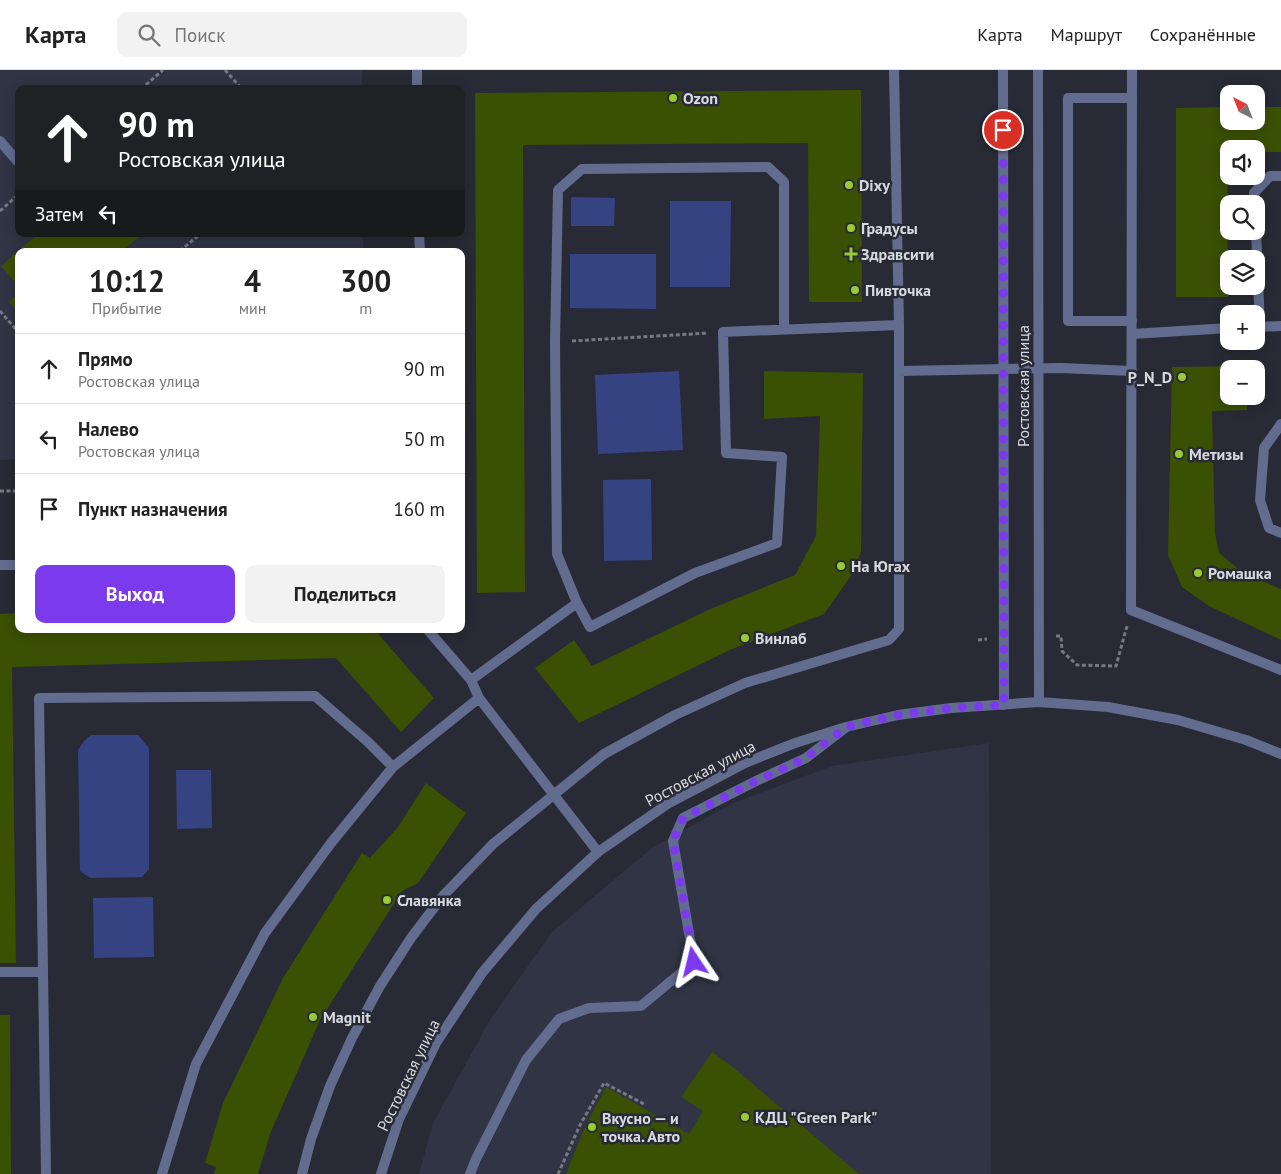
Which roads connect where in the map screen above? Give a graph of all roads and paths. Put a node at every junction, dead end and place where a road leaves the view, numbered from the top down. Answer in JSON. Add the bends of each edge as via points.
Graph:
{"nodes":[{"id":1,"x":163,"y":70,"type":"edge"},
{"id":2,"x":225,"y":70,"type":"edge"},
{"id":3,"x":417,"y":70,"type":"edge"},
{"id":4,"x":894,"y":70,"type":"edge"},
{"id":5,"x":1003,"y":70,"type":"edge"},
{"id":6,"x":1038,"y":70,"type":"edge"},
{"id":7,"x":1132,"y":70,"type":"edge"},
{"id":8,"x":146,"y":85,"type":"edge"},
{"id":9,"x":238,"y":85,"type":"edge"},
{"id":10,"x":417,"y":85,"type":"edge"},
{"id":11,"x":1132,"y":98,"type":"junction"},
{"id":12,"x":0,"y":141,"type":"edge"},
{"id":13,"x":15,"y":158,"type":"edge"},
{"id":14,"x":1281,"y":176,"type":"edge"},
{"id":15,"x":1254,"y":195,"type":"edge"},
{"id":16,"x":15,"y":198,"type":"edge"},
{"id":17,"x":0,"y":211,"type":"edge"},
{"id":18,"x":196,"y":237,"type":"edge"},
{"id":19,"x":1256,"y":240,"type":"edge"},
{"id":20,"x":184,"y":248,"type":"edge"},
{"id":21,"x":1258,"y":305,"type":"edge"},
{"id":22,"x":0,"y":311,"type":"edge"},
{"id":23,"x":1132,"y":321,"type":"junction"},
{"id":24,"x":899,"y":325,"type":"junction"},
{"id":25,"x":1281,"y":326,"type":"edge"},
{"id":26,"x":1265,"y":327,"type":"edge"},
{"id":27,"x":15,"y":328,"type":"edge"},
{"id":28,"x":1220,"y":329,"type":"edge"},
{"id":29,"x":784,"y":330,"type":"junction"},
{"id":30,"x":723,"y":332,"type":"junction"},
{"id":31,"x":1132,"y":334,"type":"junction"},
{"id":32,"x":555,"y":342,"type":"junction"},
{"id":33,"x":1003,"y":369,"type":"junction"},
{"id":34,"x":1038,"y":369,"type":"junction"},
{"id":35,"x":899,"y":371,"type":"junction"},
{"id":36,"x":1132,"y":371,"type":"junction"},
{"id":37,"x":1281,"y":424,"type":"edge"},
{"id":38,"x":0,"y":492,"type":"edge"},
{"id":39,"x":15,"y":492,"type":"edge"},
{"id":40,"x":1281,"y":533,"type":"edge"},
{"id":41,"x":0,"y":564,"type":"edge"},
{"id":42,"x":15,"y":565,"type":"edge"},
{"id":43,"x":577,"y":603,"type":"junction"},
{"id":44,"x":1131,"y":610,"type":"junction"},
{"id":45,"x":430,"y":633,"type":"edge"},
{"id":46,"x":1061,"y":636,"type":"dead end"},
{"id":47,"x":1281,"y":670,"type":"edge"},
{"id":48,"x":471,"y":680,"type":"junction"},
{"id":49,"x":479,"y":698,"type":"junction"},
{"id":50,"x":1038,"y":702,"type":"junction"},
{"id":51,"x":1004,"y":705,"type":"junction"},
{"id":52,"x":846,"y":727,"type":"junction"},
{"id":53,"x":1281,"y":754,"type":"edge"},
{"id":54,"x":393,"y":767,"type":"junction"},
{"id":55,"x":553,"y":794,"type":"junction"},
{"id":56,"x":598,"y":852,"type":"junction"},
{"id":57,"x":0,"y":972,"type":"edge"},
{"id":58,"x":42,"y":972,"type":"junction"},
{"id":59,"x":646,"y":1106,"type":"dead end"},
{"id":60,"x":46,"y":1174,"type":"edge"},
{"id":61,"x":162,"y":1174,"type":"edge"},
{"id":62,"x":302,"y":1174,"type":"edge"},
{"id":63,"x":381,"y":1174,"type":"edge"},
{"id":64,"x":470,"y":1174,"type":"edge"},
{"id":65,"x":558,"y":1174,"type":"edge"}],
"edges":[{"from":1,"to":8,"type":"path"},
{"from":2,"to":9,"type":"path"},
{"from":3,"to":10,"type":"street"},
{"from":4,"to":24,"type":"street"},
{"from":5,"to":33,"type":"street","name":"Ростовская улица"},
{"from":6,"to":34,"type":"street","name":"Ростовская улица"},
{"from":7,"to":11,"type":"street"},
{"from":11,"to":23,"type":"street"},
{"from":11,"to":23,"type":"street","via":[[1068,98],[1068,321]]},
{"from":12,"to":13,"type":"street"},
{"from":14,"to":15,"type":"street","via":[[1270,176]]},
{"from":16,"to":17,"type":"path"},
{"from":18,"to":20,"type":"path"},
{"from":19,"to":21,"type":"street"},
{"from":22,"to":27,"type":"path"},
{"from":23,"to":31,"type":"street"},
{"from":24,"to":29,"type":"street"},
{"from":24,"to":35,"type":"street"},
{"from":25,"to":26,"type":"street"},
{"from":28,"to":31,"type":"street"},
{"from":29,"to":30,"type":"street"},
{"from":29,"to":32,"type":"street","via":[[784,182],[768,167],[582,169],[558,190]]},
{"from":30,"to":32,"type":"path"},
{"from":30,"to":43,"type":"street","via":[[726,453],[782,457],[777,543],[695,573],[590,627]]},
{"from":31,"to":36,"type":"street"},
{"from":32,"to":43,"type":"street","via":[[557,554]]},
{"from":33,"to":34,"type":"street"},
{"from":33,"to":35,"type":"street"},
{"from":33,"to":51,"type":"street","name":"Ростовская улица"},
{"from":34,"to":36,"type":"street"},
{"from":34,"to":50,"type":"street","name":"Ростовская улица"},
{"from":35,"to":55,"type":"street","via":[[899,628],[889,640],[745,683],[675,716],[604,754]]},
{"from":36,"to":44,"type":"street"},
{"from":37,"to":40,"type":"street","via":[[1264,448],[1260,500],[1269,528]]},
{"from":38,"to":39,"type":"path"},
{"from":41,"to":42,"type":"street"},
{"from":43,"to":48,"type":"street"},
{"from":44,"to":46,"type":"path","via":[[1116,666],[1077,665],[1062,651]]},
{"from":44,"to":47,"type":"street"},
{"from":45,"to":48,"type":"street"},
{"from":48,"to":49,"type":"street"},
{"from":49,"to":54,"type":"street"},
{"from":49,"to":55,"type":"street"},
{"from":50,"to":51,"type":"street","name":"Ростовская улица"},
{"from":50,"to":53,"type":"street","name":"Ростовская улица","via":[[1108,707],[1178,720]]},
{"from":51,"to":52,"type":"street","name":"Ростовская улица","via":[[898,715]]},
{"from":52,"to":56,"type":"street","name":"Ростовская улица","via":[[745,762],[669,802]]},
{"from":52,"to":64,"type":"street","via":[[806,758],[683,818],[673,841],[694,962],[641,1006],[589,1008],[559,1019],[526,1060]]},
{"from":54,"to":58,"type":"street","via":[[316,696],[40,698]]},
{"from":54,"to":61,"type":"street","via":[[331,843],[265,933],[196,1064]]},
{"from":55,"to":56,"type":"street"},
{"from":55,"to":62,"type":"street","via":[[493,844],[442,897],[411,938],[352,1038],[330,1086]]},
{"from":56,"to":63,"type":"street","name":"Ростовская улица","via":[[536,909],[482,973],[436,1044],[399,1119]]},
{"from":57,"to":58,"type":"street"},
{"from":58,"to":60,"type":"street"},
{"from":59,"to":65,"type":"path","via":[[604,1083]]}]}
